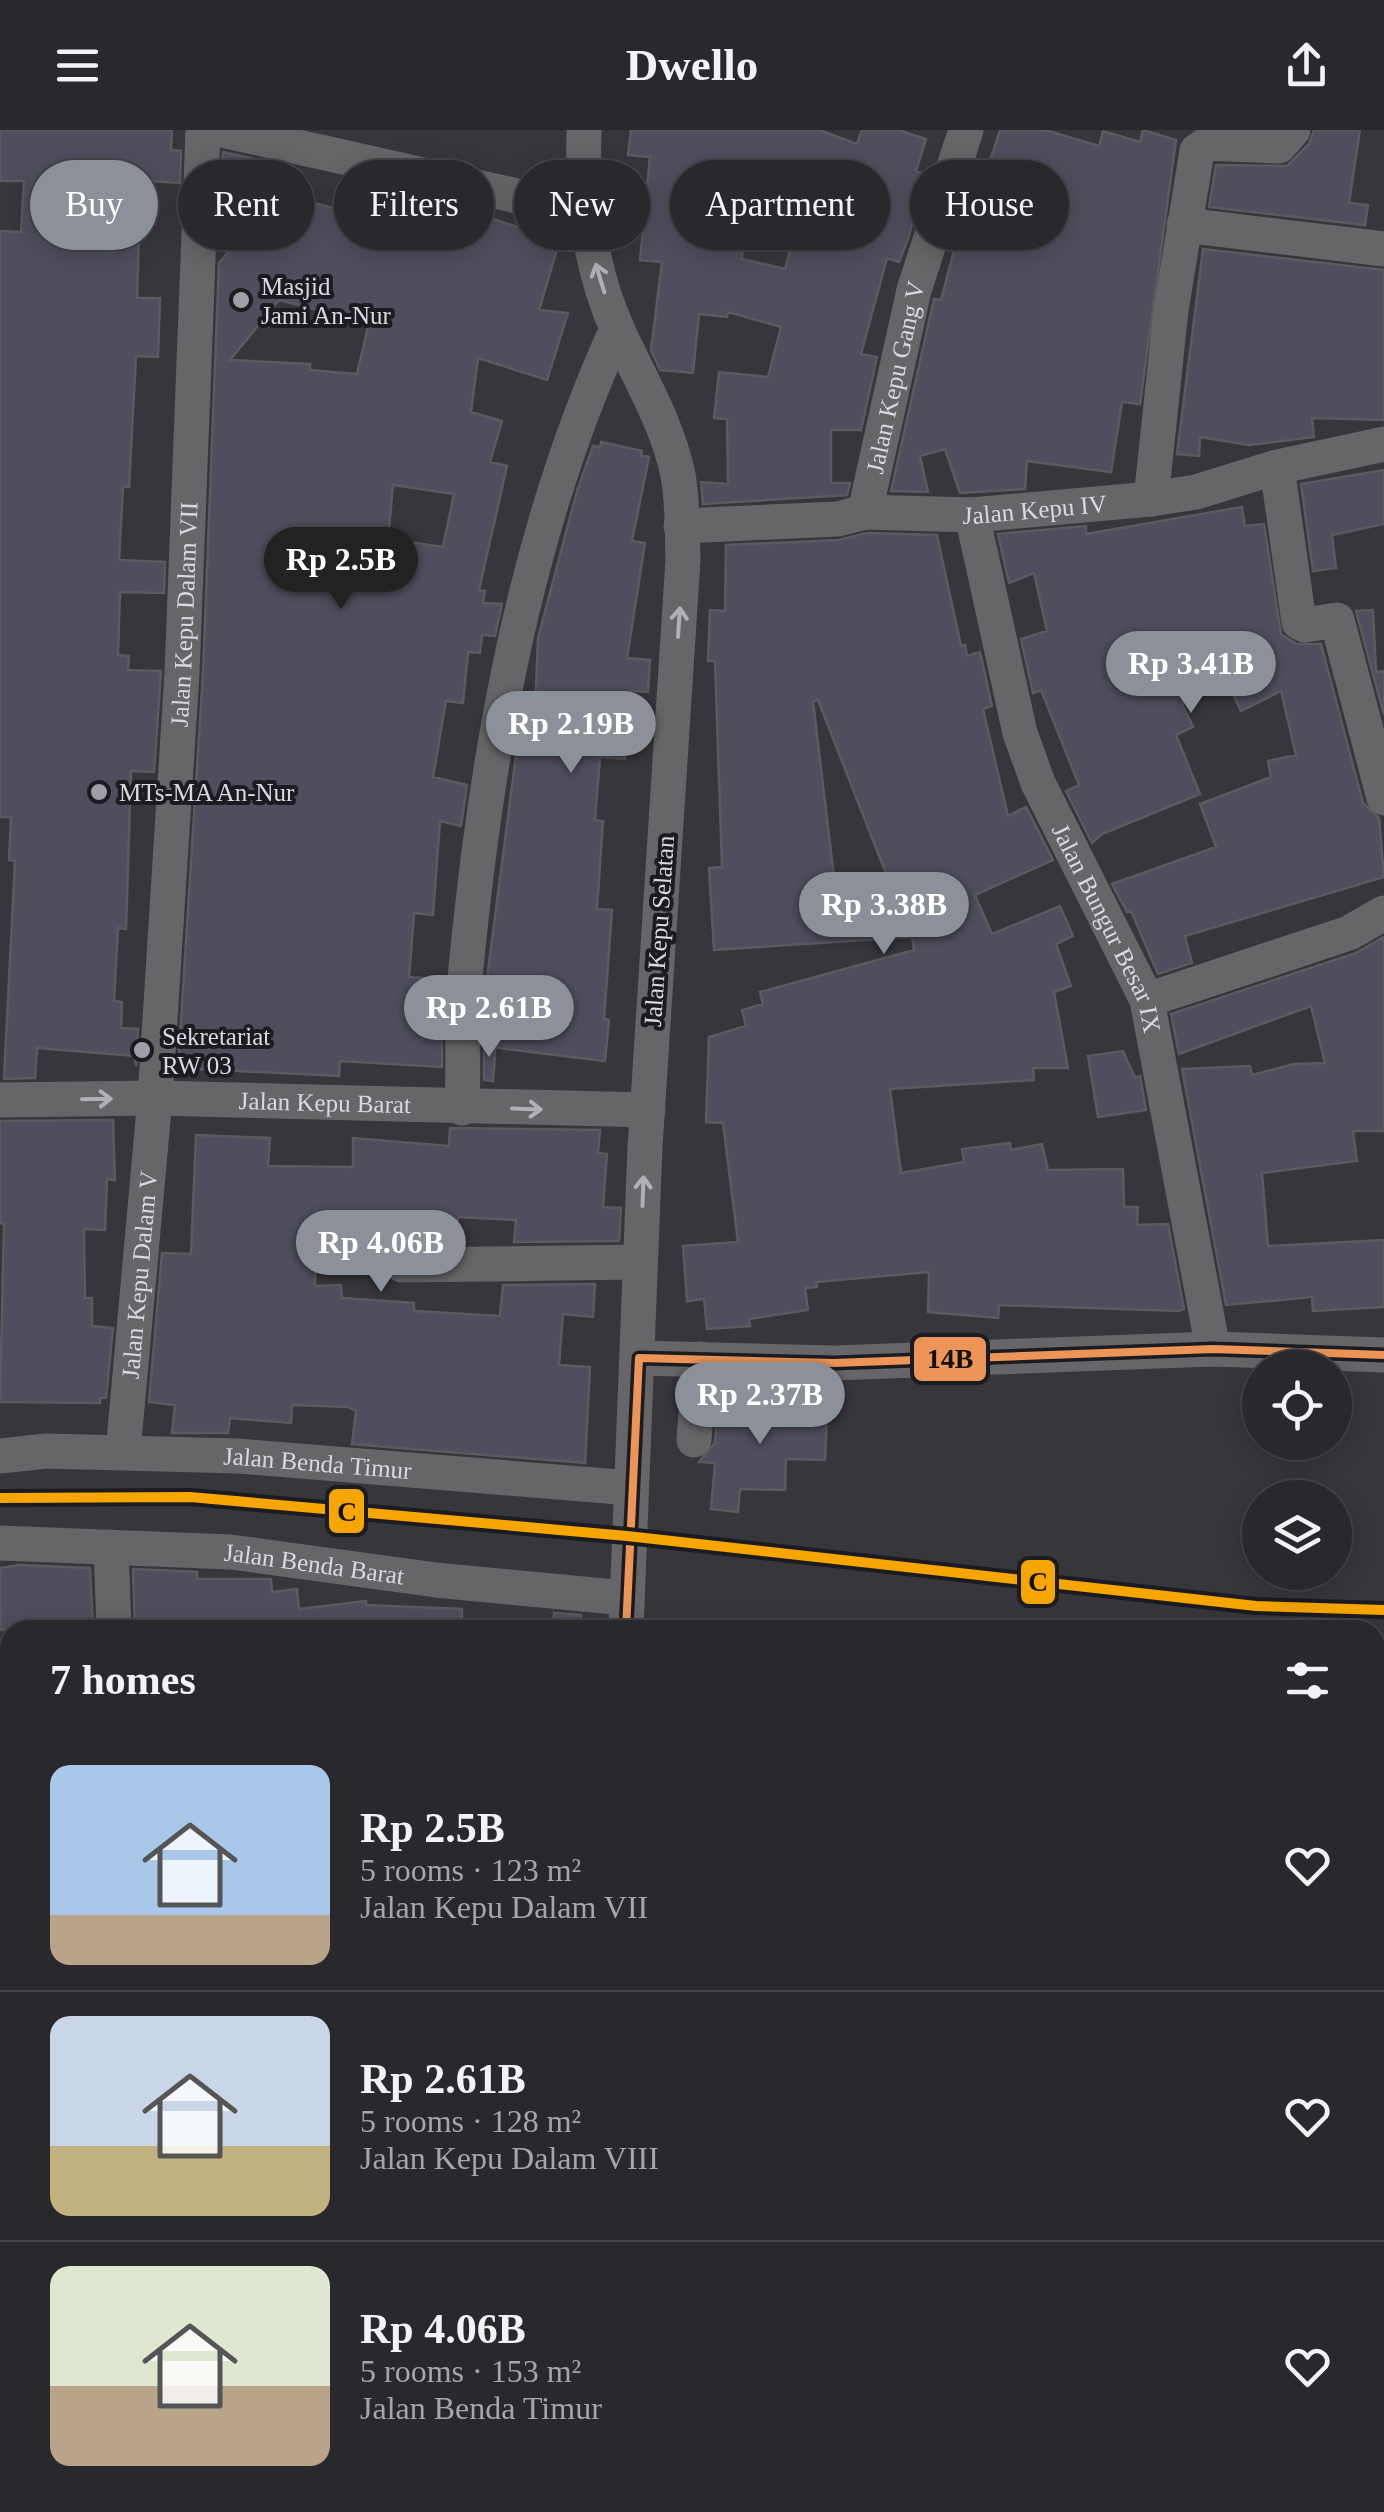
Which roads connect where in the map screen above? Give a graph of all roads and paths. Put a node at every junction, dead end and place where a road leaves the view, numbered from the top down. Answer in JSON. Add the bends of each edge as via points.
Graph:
{"nodes":[{"id":1,"x":203,"y":130,"type":"edge"},
{"id":2,"x":584,"y":130,"type":"edge"},
{"id":3,"x":966,"y":130,"type":"edge"},
{"id":4,"x":1293,"y":130,"type":"edge"},
{"id":5,"x":238,"y":132,"type":"edge"},
{"id":6,"x":584,"y":160,"type":"edge"},
{"id":7,"x":514,"y":194,"type":"edge"},
{"id":8,"x":1184,"y":225,"type":"junction"},
{"id":9,"x":1384,"y":249,"type":"edge"},
{"id":10,"x":595,"y":250,"type":"edge"},
{"id":11,"x":617,"y":329,"type":"junction"},
{"id":12,"x":652,"y":400,"type":"junction"},
{"id":13,"x":588,"y":403,"type":"junction"},
{"id":14,"x":1384,"y":444,"type":"edge"},
{"id":15,"x":1277,"y":467,"type":"junction"},
{"id":16,"x":1151,"y":498,"type":"junction"},
{"id":17,"x":865,"y":512,"type":"junction"},
{"id":18,"x":972,"y":515,"type":"junction"},
{"id":19,"x":681,"y":526,"type":"junction"},
{"id":20,"x":1384,"y":798,"type":"edge"},
{"id":21,"x":1384,"y":912,"type":"edge"},
{"id":22,"x":1147,"y":1000,"type":"junction"},
{"id":23,"x":156,"y":1098,"type":"junction"},
{"id":24,"x":0,"y":1100,"type":"edge"},
{"id":25,"x":462,"y":1108,"type":"junction"},
{"id":26,"x":648,"y":1110,"type":"junction"},
{"id":27,"x":640,"y":1262,"type":"junction"},
{"id":28,"x":402,"y":1265,"type":"dead end"},
{"id":29,"x":1213,"y":1349,"type":"junction"},
{"id":30,"x":1384,"y":1355,"type":"edge"},
{"id":31,"x":639,"y":1358,"type":"junction"},
{"id":32,"x":700,"y":1360,"type":"junction"},
{"id":33,"x":694,"y":1440,"type":"dead end"},
{"id":34,"x":122,"y":1452,"type":"junction"},
{"id":35,"x":0,"y":1456,"type":"edge"},
{"id":36,"x":631,"y":1488,"type":"junction"},
{"id":37,"x":0,"y":1543,"type":"edge"},
{"id":38,"x":112,"y":1547,"type":"junction"},
{"id":39,"x":626,"y":1614,"type":"edge"},
{"id":40,"x":114,"y":1620,"type":"edge"}],
"edges":[{"from":1,"to":23,"type":"street","name":"Jalan Kepu Dalam VII","via":[[182,672]]},
{"from":2,"to":6,"type":"street","name":"Jalan Kepu Selatan"},
{"from":3,"to":17,"type":"street","name":"Jalan Kepu Gang V","via":[[914,290]]},
{"from":4,"to":8,"type":"street","via":[[1279,146],[1202,147]]},
{"from":5,"to":7,"type":"street"},
{"from":8,"to":9,"type":"street"},
{"from":8,"to":16,"type":"street"},
{"from":11,"to":10,"type":"street","name":"Jalan Kepu Selatan","one_way":true},
{"from":11,"to":12,"type":"street","name":"Jalan Kepu Selatan"},
{"from":11,"to":13,"type":"street"},
{"from":12,"to":13,"type":"street"},
{"from":12,"to":19,"type":"street","name":"Jalan Kepu Selatan","via":[[678,476]]},
{"from":13,"to":25,"type":"street","via":[[550,499],[514,637],[465,981]]},
{"from":14,"to":15,"type":"street","name":"Jalan Kepu IV"},
{"from":15,"to":16,"type":"street","name":"Jalan Kepu IV"},
{"from":15,"to":20,"type":"street","via":[[1299,622],[1335,618]]},
{"from":16,"to":18,"type":"street","name":"Jalan Kepu IV"},
{"from":17,"to":18,"type":"street","name":"Jalan Kepu IV"},
{"from":17,"to":19,"type":"street","name":"Jalan Kepu IV"},
{"from":18,"to":22,"type":"street","name":"Jalan Bungur Besar IX","via":[[1026,750]]},
{"from":26,"to":19,"type":"street","name":"Jalan Kepu Selatan","one_way":true},
{"from":21,"to":22,"type":"street","via":[[1349,933]]},
{"from":22,"to":29,"type":"street","name":"Jalan Bungur Besar IX"},
{"from":24,"to":23,"type":"street","name":"Jalan Kepu Barat","one_way":true},
{"from":23,"to":25,"type":"street","name":"Jalan Kepu Barat"},
{"from":23,"to":34,"type":"street","name":"Jalan Kepu Dalam V"},
{"from":25,"to":26,"type":"street","name":"Jalan Kepu Barat","one_way":true},
{"from":27,"to":26,"type":"street","name":"Jalan Kepu Selatan","one_way":true},
{"from":27,"to":28,"type":"street"},
{"from":27,"to":31,"type":"street","name":"Jalan Kepu Selatan"},
{"from":29,"to":30,"type":"street"},
{"from":29,"to":32,"type":"street","via":[[834,1363]]},
{"from":31,"to":32,"type":"street"},
{"from":31,"to":36,"type":"street","name":"Jalan Kepu Selatan"},
{"from":32,"to":33,"type":"street"},
{"from":34,"to":35,"type":"street","name":"Jalan Benda Timur"},
{"from":34,"to":36,"type":"street","name":"Jalan Benda Timur"},
{"from":36,"to":39,"type":"street","name":"Jalan Kepu Selatan"},
{"from":37,"to":38,"type":"street","name":"Jalan Benda Barat"},
{"from":38,"to":39,"type":"street","name":"Jalan Benda Barat","via":[[231,1552]]},
{"from":38,"to":40,"type":"street"}]}
